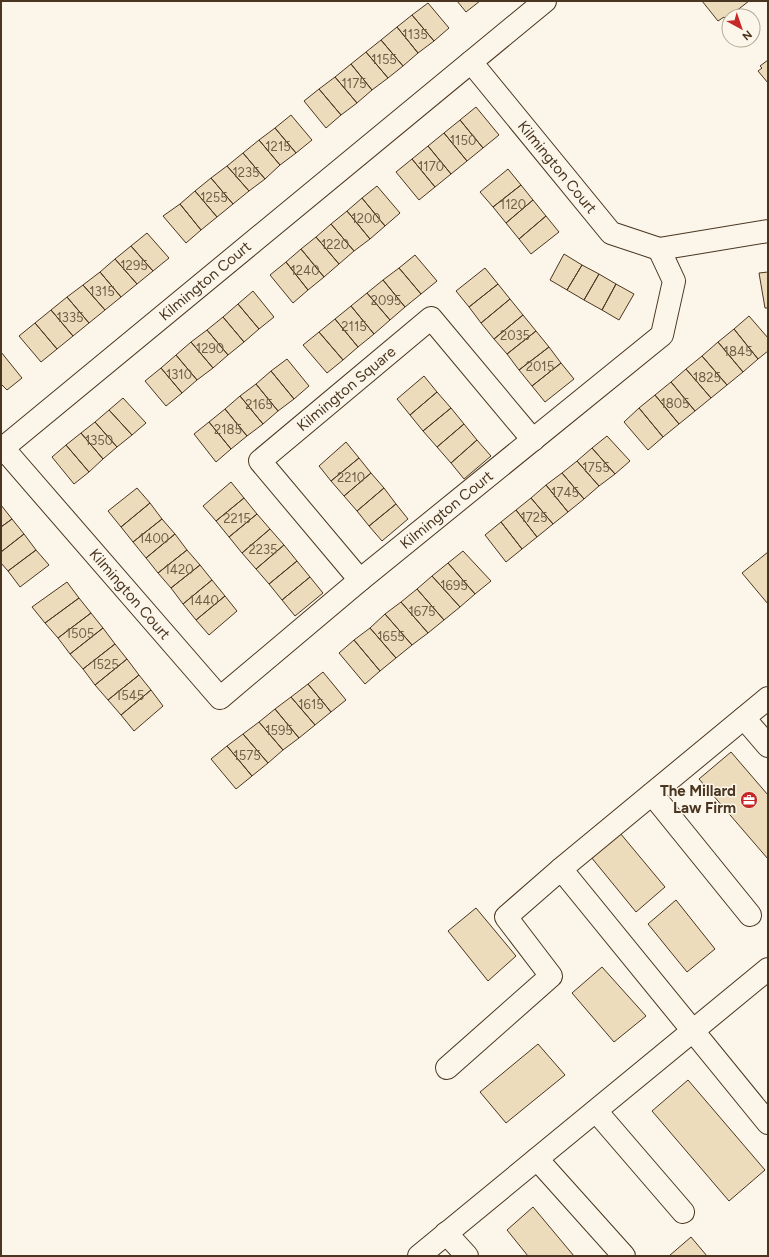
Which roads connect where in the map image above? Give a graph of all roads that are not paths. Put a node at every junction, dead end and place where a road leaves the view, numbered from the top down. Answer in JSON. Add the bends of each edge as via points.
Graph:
{"nodes":[{"id":1,"x":545,"y":1,"type":"edge"},
{"id":2,"x":471,"y":62,"type":"junction"},
{"id":3,"x":768,"y":231,"type":"edge"},
{"id":4,"x":660,"y":249,"type":"junction"},
{"id":5,"x":533,"y":440,"type":"junction"},
{"id":6,"x":360,"y":580,"type":"junction"},
{"id":7,"x":768,"y":698,"type":"edge"},
{"id":8,"x":744,"y":718,"type":"junction"},
{"id":9,"x":768,"y":746,"type":"edge"},
{"id":10,"x":652,"y":794,"type":"junction"},
{"id":11,"x":561,"y":869,"type":"junction"},
{"id":12,"x":750,"y":915,"type":"dead end"},
{"id":13,"x":768,"y":969,"type":"edge"},
{"id":14,"x":693,"y":1031,"type":"junction"},
{"id":15,"x":447,"y":1068,"type":"dead end"},
{"id":16,"x":596,"y":1111,"type":"junction"},
{"id":17,"x":768,"y":1123,"type":"edge"},
{"id":18,"x":537,"y":1159,"type":"junction"},
{"id":19,"x":683,"y":1212,"type":"dead end"},
{"id":20,"x":446,"y":1233,"type":"junction"},
{"id":21,"x":418,"y":1256,"type":"edge"},
{"id":22,"x":467,"y":1256,"type":"edge"},
{"id":23,"x":624,"y":1256,"type":"edge"}],
"edges":[{"from":1,"to":2,"type":"street","name":"Kilmington Court"},
{"from":2,"to":4,"type":"street","name":"Kilmington Court","via":[[610,233]]},
{"from":2,"to":6,"type":"street","name":"Kilmington Court","via":[[3,448],[220,698]]},
{"from":3,"to":4,"type":"street","name":"Kilmington Court"},
{"from":4,"to":5,"type":"street","name":"Kilmington Court","via":[[674,281],[662,335]]},
{"from":5,"to":6,"type":"street","name":"Kilmington Court"},
{"from":5,"to":6,"type":"street","name":"Kilmington Square","via":[[431,318],[260,461]]},
{"from":7,"to":8,"type":"street"},
{"from":8,"to":9,"type":"street"},
{"from":8,"to":10,"type":"street"},
{"from":10,"to":11,"type":"street"},
{"from":10,"to":12,"type":"street"},
{"from":11,"to":14,"type":"street"},
{"from":11,"to":15,"type":"street","via":[[506,916],[551,976]]},
{"from":13,"to":14,"type":"street"},
{"from":14,"to":16,"type":"street"},
{"from":14,"to":17,"type":"street"},
{"from":16,"to":18,"type":"street"},
{"from":16,"to":19,"type":"street"},
{"from":18,"to":20,"type":"street"},
{"from":18,"to":23,"type":"street"},
{"from":20,"to":21,"type":"street"},
{"from":20,"to":22,"type":"street"}]}
